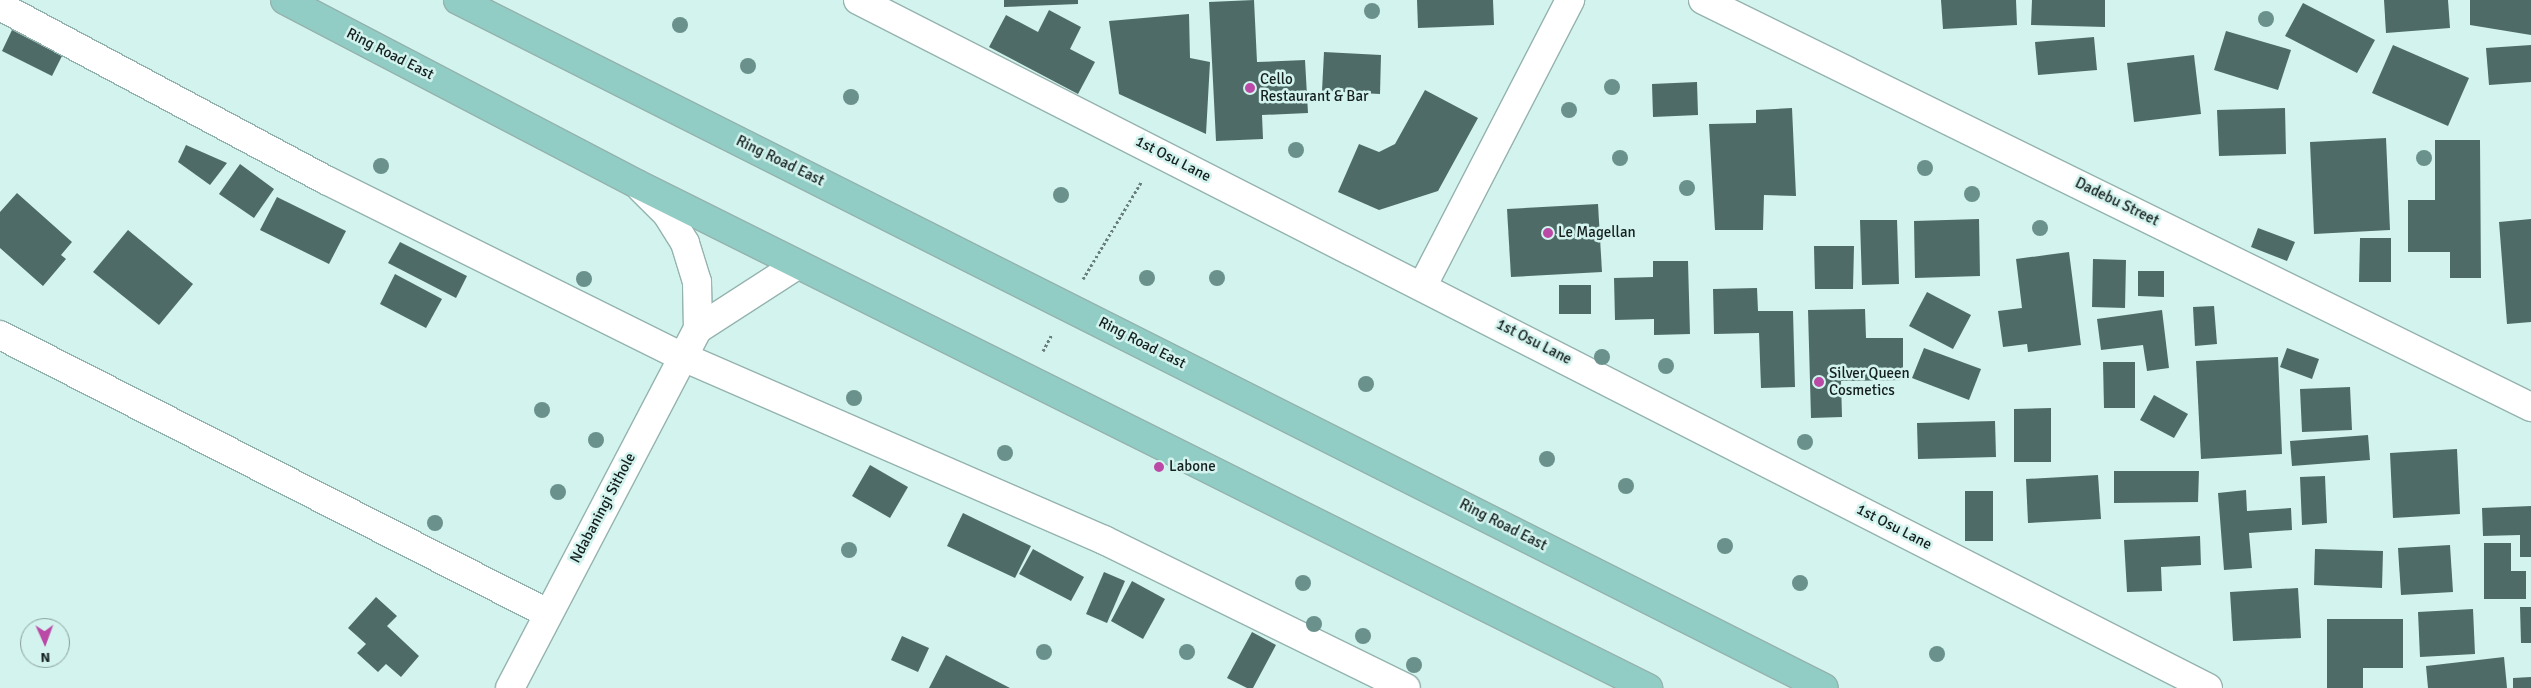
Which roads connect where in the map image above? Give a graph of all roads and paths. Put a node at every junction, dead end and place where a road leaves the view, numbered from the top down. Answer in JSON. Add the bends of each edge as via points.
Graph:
{"nodes":[{"id":1,"x":285,"y":0,"type":"edge"},
{"id":2,"x":458,"y":0,"type":"edge"},
{"id":3,"x":858,"y":0,"type":"edge"},
{"id":4,"x":1570,"y":0,"type":"edge"},
{"id":5,"x":1703,"y":0,"type":"edge"},
{"id":6,"x":0,"y":6,"type":"edge"},
{"id":7,"x":1158,"y":152,"type":"junction"},
{"id":8,"x":637,"y":184,"type":"junction"},
{"id":9,"x":797,"y":265,"type":"junction"},
{"id":10,"x":1423,"y":285,"type":"junction"},
{"id":11,"x":1068,"y":305,"type":"junction"},
{"id":12,"x":698,"y":329,"type":"junction"},
{"id":13,"x":0,"y":335,"type":"edge"},
{"id":14,"x":682,"y":357,"type":"junction"},
{"id":15,"x":1030,"y":376,"type":"junction"},
{"id":16,"x":2531,"y":407,"type":"edge"},
{"id":17,"x":547,"y":613,"type":"junction"},
{"id":18,"x":510,"y":688,"type":"edge"},
{"id":19,"x":1406,"y":688,"type":"edge"},
{"id":20,"x":1648,"y":688,"type":"edge"},
{"id":21,"x":1824,"y":688,"type":"edge"},
{"id":22,"x":2208,"y":688,"type":"edge"}],
"edges":[{"from":1,"to":8,"type":"main road","name":"Ring Road East"},
{"from":2,"to":11,"type":"main road","name":"Ring Road East"},
{"from":3,"to":7,"type":"street","name":"1st Osu Lane"},
{"from":4,"to":10,"type":"street"},
{"from":5,"to":16,"type":"street","name":"Dadebu Street"},
{"from":6,"to":14,"type":"street","via":[[326,180]]},
{"from":7,"to":10,"type":"street","name":"1st Osu Lane"},
{"from":7,"to":11,"type":"path"},
{"from":8,"to":9,"type":"main road","name":"Ring Road East"},
{"from":8,"to":12,"type":"street","via":[[667,214],[685,243],[697,282]]},
{"from":9,"to":12,"type":"street","name":"Ndabaningi Sithole"},
{"from":9,"to":15,"type":"main road","name":"Ring Road East"},
{"from":10,"to":22,"type":"street","name":"1st Osu Lane"},
{"from":11,"to":15,"type":"path"},
{"from":11,"to":21,"type":"main road","name":"Ring Road East"},
{"from":12,"to":14,"type":"street","name":"Ndabaningi Sithole"},
{"from":13,"to":17,"type":"street"},
{"from":14,"to":17,"type":"street","name":"Ndabaningi Sithole"},
{"from":14,"to":19,"type":"street","via":[[1104,540]]},
{"from":15,"to":20,"type":"main road","name":"Ring Road East"},
{"from":17,"to":18,"type":"street","name":"Ndabaningi Sithole"}]}
